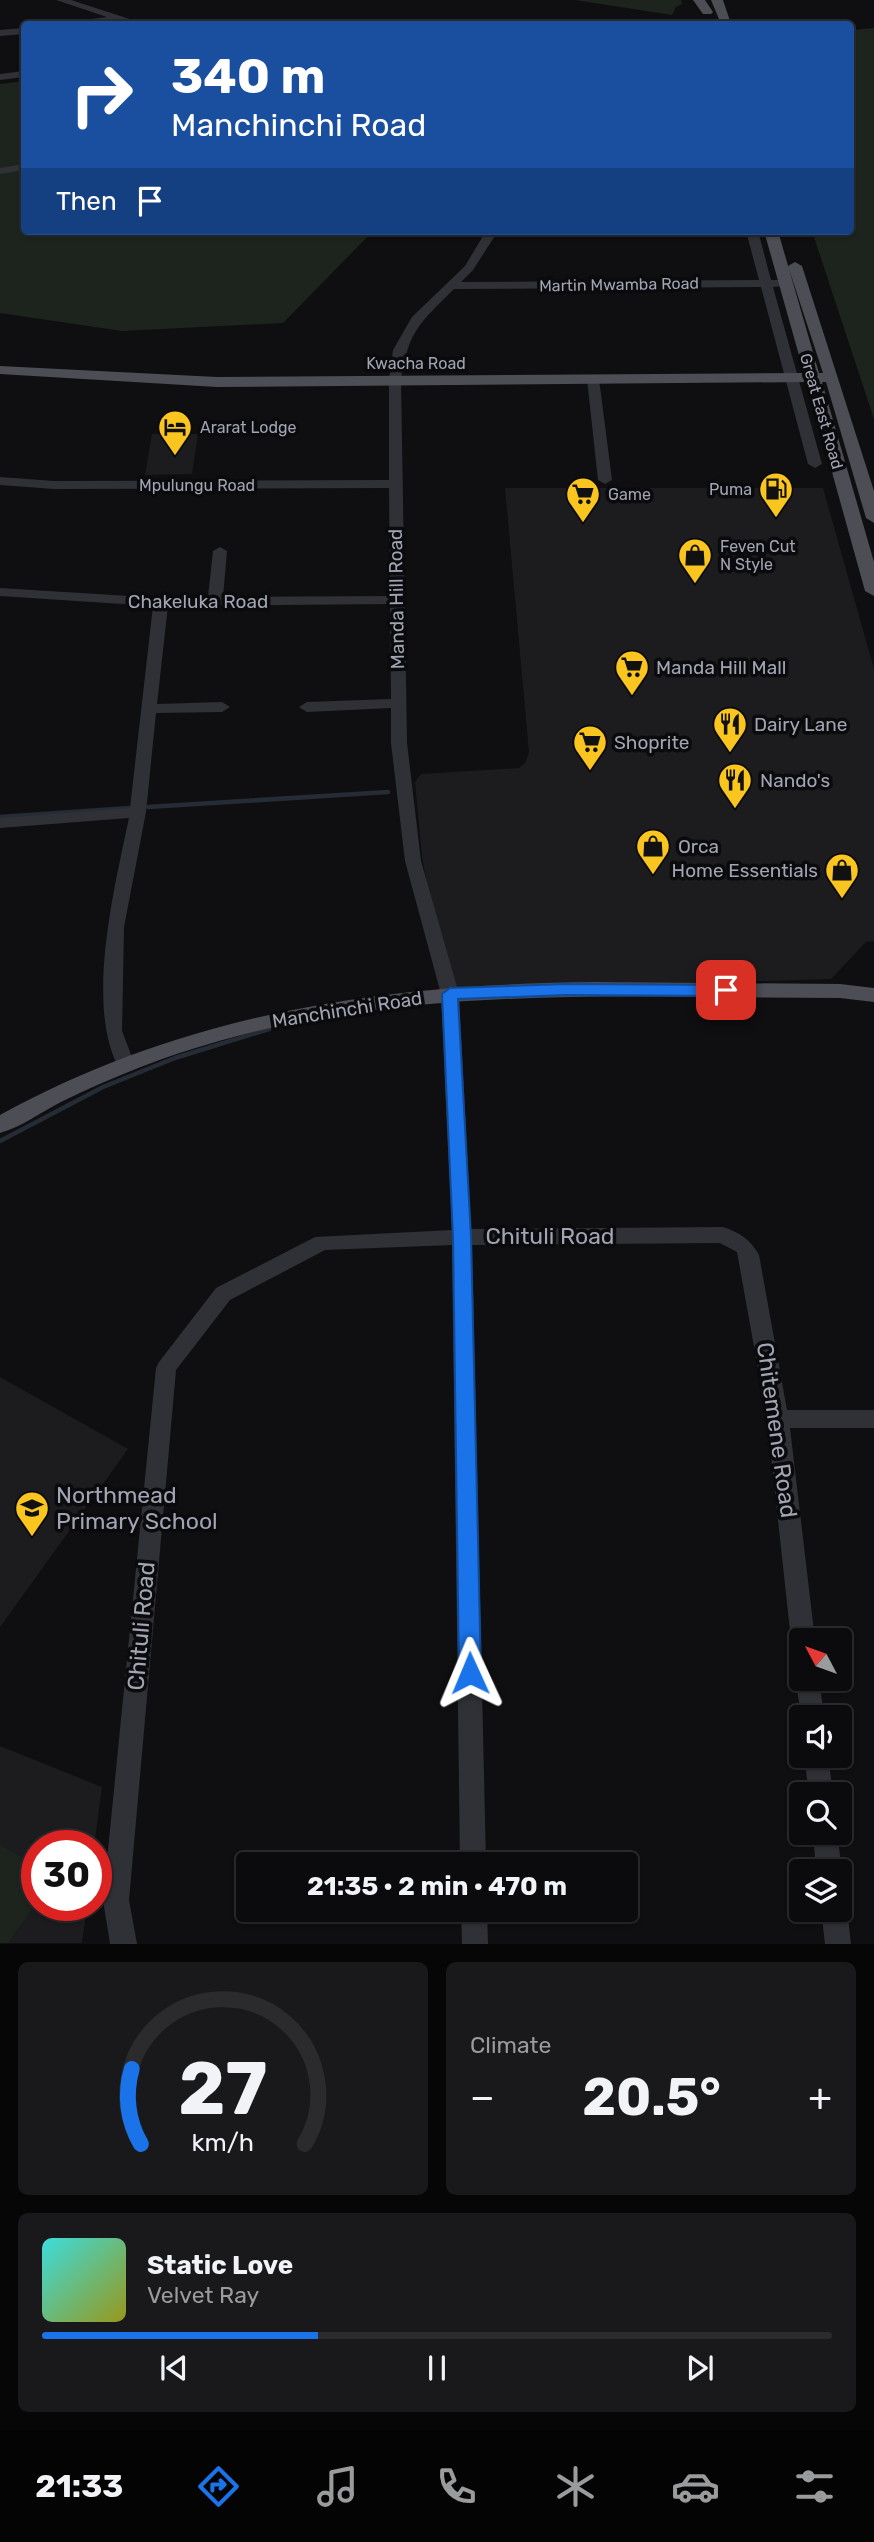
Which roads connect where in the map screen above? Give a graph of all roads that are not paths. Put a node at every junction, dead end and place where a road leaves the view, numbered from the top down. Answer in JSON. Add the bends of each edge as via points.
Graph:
{"nodes":[{"id":1,"x":61,"y":0,"type":"edge"},
{"id":2,"x":717,"y":0,"type":"edge"},
{"id":3,"x":703,"y":4,"type":"edge"},
{"id":4,"x":121,"y":18,"type":"junction"},
{"id":5,"x":98,"y":21,"type":"edge"},
{"id":6,"x":130,"y":21,"type":"edge"},
{"id":7,"x":709,"y":21,"type":"edge"},
{"id":8,"x":725,"y":21,"type":"edge"},
{"id":9,"x":21,"y":30,"type":"edge"},
{"id":10,"x":0,"y":33,"type":"edge"},
{"id":11,"x":21,"y":74,"type":"edge"},
{"id":12,"x":0,"y":78,"type":"edge"},
{"id":13,"x":21,"y":168,"type":"edge"},
{"id":14,"x":0,"y":171,"type":"edge"},
{"id":15,"x":490,"y":235,"type":"edge"},
{"id":16,"x":753,"y":235,"type":"edge"},
{"id":17,"x":772,"y":235,"type":"edge"},
{"id":18,"x":786,"y":235,"type":"edge"},
{"id":19,"x":767,"y":283,"type":"junction"},
{"id":20,"x":785,"y":283,"type":"junction"},
{"id":21,"x":452,"y":286,"type":"junction"},
{"id":22,"x":0,"y":370,"type":"edge"},
{"id":23,"x":791,"y":377,"type":"junction"},
{"id":24,"x":813,"y":377,"type":"junction"},
{"id":25,"x":832,"y":377,"type":"junction"},
{"id":26,"x":593,"y":379,"type":"junction"},
{"id":27,"x":395,"y":380,"type":"junction"},
{"id":28,"x":815,"y":464,"type":"dead end"},
{"id":29,"x":605,"y":480,"type":"dead end"},
{"id":30,"x":0,"y":481,"type":"edge"},
{"id":31,"x":394,"y":484,"type":"junction"},
{"id":32,"x":874,"y":518,"type":"edge"},
{"id":33,"x":220,"y":551,"type":"dead end"},
{"id":34,"x":874,"y":591,"type":"edge"},
{"id":35,"x":0,"y":592,"type":"edge"},
{"id":36,"x":397,"y":600,"type":"junction"},
{"id":37,"x":215,"y":601,"type":"junction"},
{"id":38,"x":161,"y":602,"type":"junction"},
{"id":39,"x":397,"y":703,"type":"junction"},
{"id":40,"x":222,"y":706,"type":"dead end"},
{"id":41,"x":307,"y":707,"type":"dead end"},
{"id":42,"x":149,"y":709,"type":"junction"},
{"id":43,"x":138,"y":812,"type":"junction"},
{"id":44,"x":0,"y":823,"type":"edge"},
{"id":45,"x":874,"y":986,"type":"edge"},
{"id":46,"x":841,"y":991,"type":"junction"},
{"id":47,"x":450,"y":994,"type":"junction"},
{"id":48,"x":874,"y":995,"type":"edge"},
{"id":49,"x":126,"y":1065,"type":"junction"},
{"id":50,"x":0,"y":1125,"type":"edge"},
{"id":51,"x":723,"y":1235,"type":"joint"},
{"id":52,"x":462,"y":1237,"type":"junction"},
{"id":53,"x":778,"y":1419,"type":"junction"},
{"id":54,"x":874,"y":1419,"type":"edge"},
{"id":55,"x":802,"y":1628,"type":"edge"},
{"id":56,"x":473,"y":1852,"type":"edge"},
{"id":57,"x":474,"y":1922,"type":"edge"},
{"id":58,"x":835,"y":1922,"type":"edge"},
{"id":59,"x":124,"y":1944,"type":"edge"},
{"id":60,"x":475,"y":1944,"type":"edge"},
{"id":61,"x":838,"y":1944,"type":"edge"}],
"edges":[{"from":1,"to":4,"type":"street"},
{"from":2,"to":8,"type":"main road"},
{"from":3,"to":7,"type":"main road"},
{"from":4,"to":5,"type":"street"},
{"from":4,"to":6,"type":"street"},
{"from":9,"to":10,"type":"street"},
{"from":11,"to":12,"type":"street"},
{"from":13,"to":14,"type":"street"},
{"from":15,"to":21,"type":"street","name":"Manda Hill Road"},
{"from":16,"to":19,"type":"street"},
{"from":17,"to":20,"type":"main road","name":"Great East Road"},
{"from":18,"to":25,"type":"main road","name":"Great East Road"},
{"from":19,"to":20,"type":"street","name":"Martin Mwamba Road"},
{"from":19,"to":21,"type":"street","name":"Martin Mwamba Road"},
{"from":19,"to":23,"type":"street"},
{"from":20,"to":24,"type":"main road","name":"Great East Road"},
{"from":21,"to":27,"type":"street","name":"Manda Hill Road","via":[[416,320],[399,350]]},
{"from":22,"to":27,"type":"main road","name":"Kwacha Road","via":[[167,381]]},
{"from":23,"to":24,"type":"main road","name":"Kwacha Road"},
{"from":23,"to":26,"type":"main road","name":"Kwacha Road"},
{"from":23,"to":28,"type":"street"},
{"from":24,"to":25,"type":"main road","name":"Kwacha Road"},
{"from":24,"to":34,"type":"main road","name":"Great East Road"},
{"from":25,"to":32,"type":"main road","name":"Great East Road"},
{"from":26,"to":27,"type":"main road","name":"Kwacha Road"},
{"from":26,"to":29,"type":"street"},
{"from":27,"to":31,"type":"street","name":"Manda Hill Road"},
{"from":30,"to":31,"type":"street","name":"Mpulungu Road","via":[[54,485]]},
{"from":31,"to":36,"type":"street","name":"Manda Hill Road"},
{"from":33,"to":37,"type":"street"},
{"from":35,"to":38,"type":"street","name":"Chakeluka Road"},
{"from":36,"to":37,"type":"street","name":"Chakeluka Road"},
{"from":36,"to":39,"type":"street","name":"Manda Hill Road"},
{"from":37,"to":38,"type":"street","name":"Chakeluka Road"},
{"from":38,"to":42,"type":"street"},
{"from":39,"to":41,"type":"street"},
{"from":39,"to":47,"type":"street","name":"Manda Hill Road","via":[[414,861]]},
{"from":40,"to":42,"type":"street"},
{"from":42,"to":43,"type":"street"},
{"from":43,"to":44,"type":"street"},
{"from":43,"to":49,"type":"street","via":[[115,927],[113,1031]]},
{"from":45,"to":46,"type":"main road","name":"Manchinchi Road"},
{"from":46,"to":47,"type":"main road","name":"Manchinchi Road"},
{"from":46,"to":48,"type":"main road","name":"Manchinchi Road"},
{"from":47,"to":49,"type":"main road","name":"Manchinchi Road","via":[[279,1019]]},
{"from":47,"to":52,"type":"street","name":"Manda Hill Road"},
{"from":49,"to":50,"type":"main road","name":"Manchinchi Road","via":[[48,1098]]},
{"from":51,"to":52,"type":"street","name":"Chituli Road"},
{"from":51,"to":53,"type":"street","name":"Chitemene Road","via":[[750,1255]]},
{"from":52,"to":56,"type":"street","name":"Manda Hill Road"},
{"from":52,"to":59,"type":"street","name":"Chituli Road","via":[[322,1242],[223,1294],[166,1368],[116,1900]]},
{"from":53,"to":54,"type":"street"},
{"from":53,"to":55,"type":"street","name":"Chitemene Road"},
{"from":57,"to":60,"type":"street"},
{"from":58,"to":61,"type":"street"}]}
